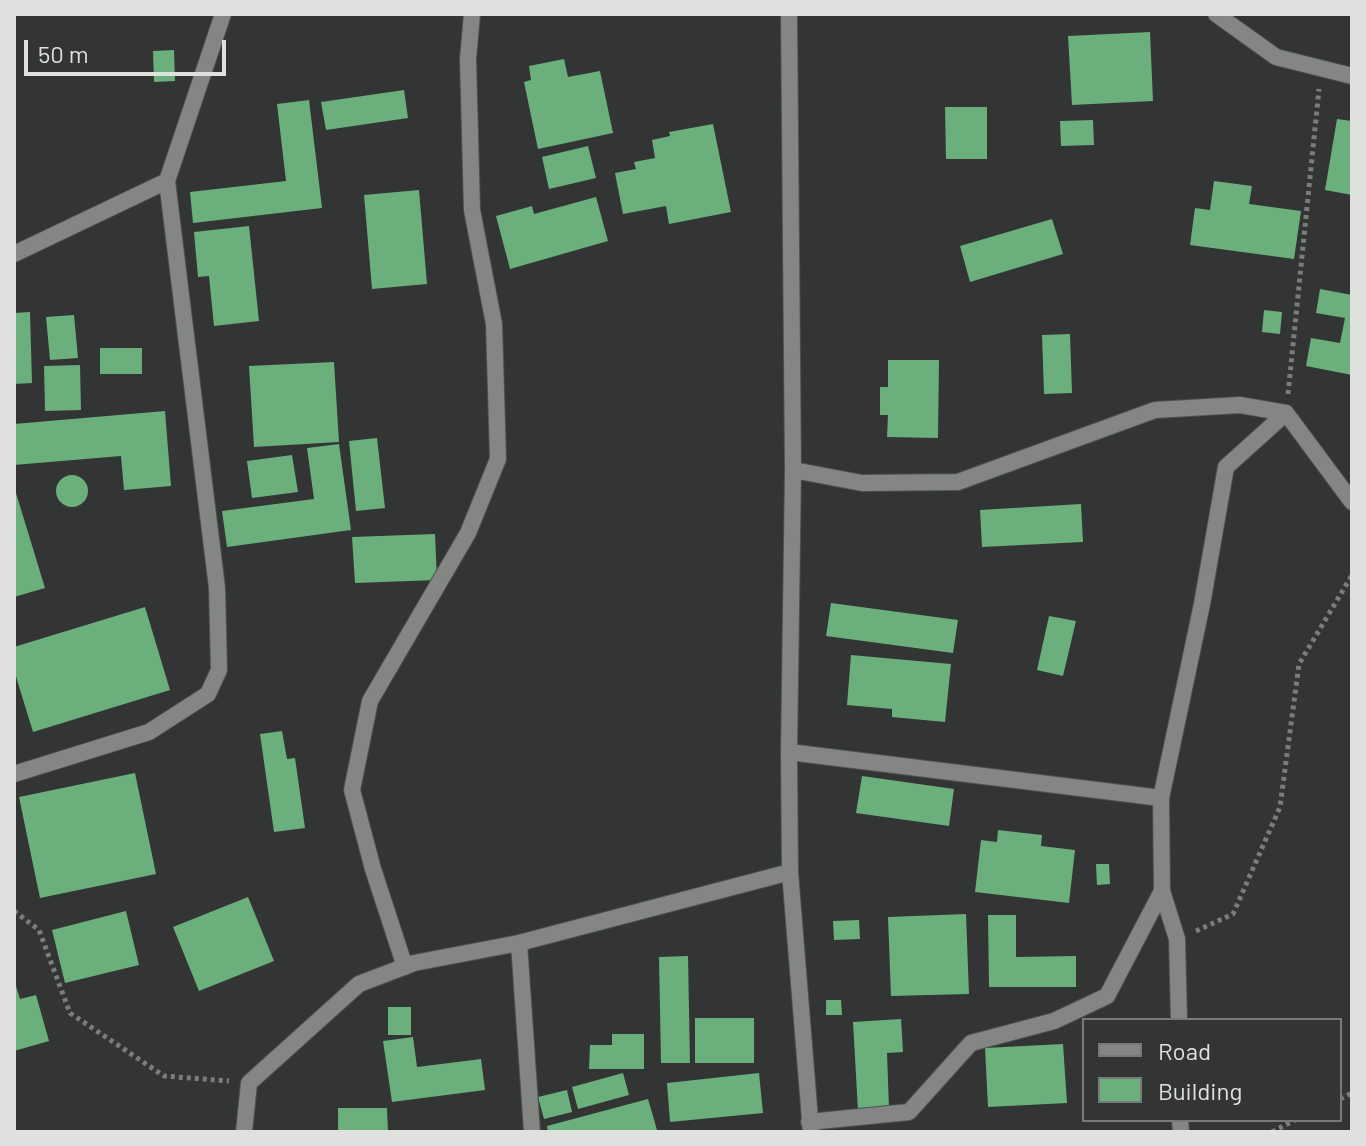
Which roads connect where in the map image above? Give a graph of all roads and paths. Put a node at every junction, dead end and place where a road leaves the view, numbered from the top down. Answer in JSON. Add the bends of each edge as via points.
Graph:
{"nodes":[{"id":1,"x":223,"y":14,"type":"edge"},
{"id":2,"x":472,"y":14,"type":"edge"},
{"id":3,"x":789,"y":14,"type":"edge"},
{"id":4,"x":1216,"y":14,"type":"edge"},
{"id":5,"x":1321,"y":68,"type":"junction"},
{"id":6,"x":1352,"y":76,"type":"edge"},
{"id":7,"x":167,"y":181,"type":"junction"},
{"id":8,"x":14,"y":254,"type":"edge"},
{"id":9,"x":1286,"y":413,"type":"junction"},
{"id":10,"x":793,"y":470,"type":"junction"},
{"id":11,"x":1352,"y":502,"type":"edge"},
{"id":12,"x":1352,"y":575,"type":"edge"},
{"id":13,"x":789,"y":752,"type":"junction"},
{"id":14,"x":14,"y":774,"type":"edge"},
{"id":15,"x":1161,"y":798,"type":"junction"},
{"id":16,"x":790,"y":872,"type":"junction"},
{"id":17,"x":1162,"y":891,"type":"junction"},
{"id":18,"x":14,"y":911,"type":"edge"},
{"id":19,"x":1177,"y":939,"type":"junction"},
{"id":20,"x":519,"y":943,"type":"junction"},
{"id":21,"x":405,"y":967,"type":"junction"},
{"id":22,"x":1179,"y":1018,"type":"edge"},
{"id":23,"x":249,"y":1083,"type":"junction"},
{"id":24,"x":1291,"y":1122,"type":"edge"},
{"id":25,"x":810,"y":1127,"type":"edge"},
{"id":26,"x":244,"y":1132,"type":"edge"},
{"id":27,"x":532,"y":1132,"type":"edge"},
{"id":28,"x":1272,"y":1132,"type":"edge"}],
"edges":[{"from":1,"to":7,"type":"street"},
{"from":2,"to":21,"type":"street","via":[[472,210],[494,324],[498,459],[468,533],[370,701],[352,790]]},
{"from":3,"to":10,"type":"street"},
{"from":4,"to":5,"type":"street","via":[[1276,57]]},
{"from":5,"to":6,"type":"street"},
{"from":5,"to":9,"type":"path"},
{"from":7,"to":8,"type":"street"},
{"from":7,"to":14,"type":"street","via":[[217,588],[219,670],[208,694],[149,732]]},
{"from":9,"to":10,"type":"street","via":[[1240,405],[1155,410],[958,482],[862,483]]},
{"from":9,"to":11,"type":"street"},
{"from":9,"to":15,"type":"street","via":[[1226,467]]},
{"from":10,"to":13,"type":"street"},
{"from":12,"to":19,"type":"path","via":[[1299,664],[1280,807],[1233,914]]},
{"from":13,"to":15,"type":"street"},
{"from":13,"to":16,"type":"street"},
{"from":15,"to":17,"type":"street"},
{"from":16,"to":20,"type":"street"},
{"from":16,"to":25,"type":"street"},
{"from":17,"to":19,"type":"street"},
{"from":17,"to":25,"type":"street","via":[[1107,996],[1054,1021],[971,1043],[909,1112]]},
{"from":18,"to":23,"type":"path","via":[[39,930],[70,1013],[164,1076]]},
{"from":19,"to":22,"type":"street"},
{"from":20,"to":21,"type":"street"},
{"from":20,"to":27,"type":"street"},
{"from":21,"to":23,"type":"street","via":[[359,984]]},
{"from":23,"to":26,"type":"street"},
{"from":24,"to":28,"type":"path"}]}
